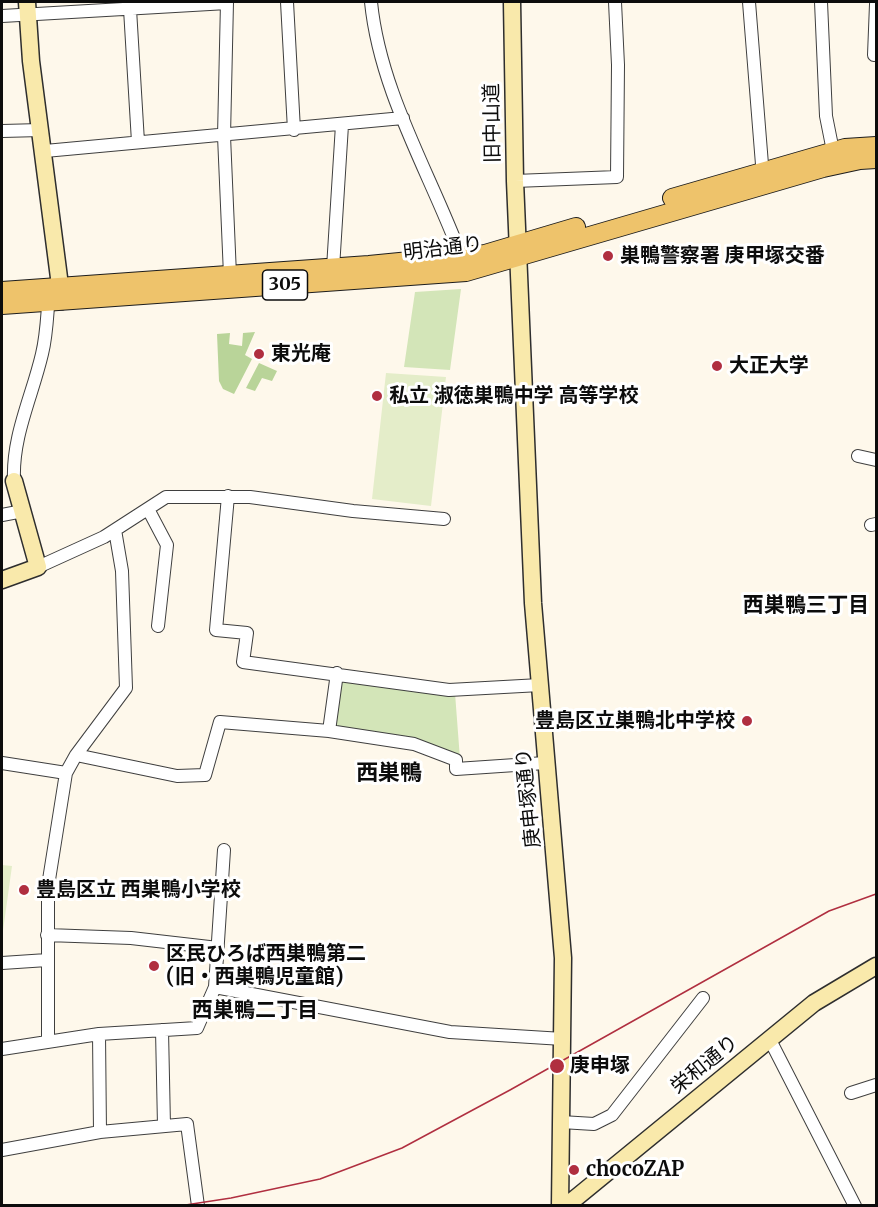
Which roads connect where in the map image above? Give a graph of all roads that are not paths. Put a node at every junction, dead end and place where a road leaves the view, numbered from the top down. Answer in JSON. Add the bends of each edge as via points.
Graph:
{"nodes":[{"id":1,"x":227,"y":2,"type":"edge"},
{"id":2,"x":287,"y":2,"type":"edge"},
{"id":3,"x":371,"y":2,"type":"edge"},
{"id":4,"x":512,"y":2,"type":"edge"},
{"id":5,"x":615,"y":2,"type":"edge"},
{"id":6,"x":749,"y":2,"type":"edge"},
{"id":7,"x":821,"y":2,"type":"edge"},
{"id":8,"x":876,"y":4,"type":"edge"},
{"id":9,"x":27,"y":8,"type":"edge"},
{"id":10,"x":130,"y":9,"type":"junction"},
{"id":11,"x":2,"y":16,"type":"edge"},
{"id":12,"x":874,"y":55,"type":"dead end"},
{"id":13,"x":403,"y":118,"type":"junction"},
{"id":14,"x":342,"y":125,"type":"junction"},
{"id":15,"x":41,"y":130,"type":"junction"},
{"id":16,"x":294,"y":130,"type":"junction"},
{"id":17,"x":2,"y":131,"type":"edge"},
{"id":18,"x":224,"y":136,"type":"junction"},
{"id":19,"x":138,"y":142,"type":"junction"},
{"id":20,"x":876,"y":146,"type":"edge"},
{"id":21,"x":45,"y":151,"type":"junction"},
{"id":22,"x":833,"y":151,"type":"junction"},
{"id":23,"x":876,"y":159,"type":"edge"},
{"id":24,"x":763,"y":177,"type":"junction"},
{"id":25,"x":515,"y":181,"type":"junction"},
{"id":26,"x":518,"y":251,"type":"junction"},
{"id":27,"x":461,"y":256,"type":"junction"},
{"id":28,"x":333,"y":268,"type":"junction"},
{"id":29,"x":230,"y":275,"type":"junction"},
{"id":30,"x":2,"y":291,"type":"edge"},
{"id":31,"x":55,"y":294,"type":"junction"},
{"id":32,"x":2,"y":305,"type":"edge"},
{"id":33,"x":858,"y":456,"type":"dead end"},
{"id":34,"x":876,"y":460,"type":"edge"},
{"id":35,"x":14,"y":481,"type":"joint"},
{"id":36,"x":228,"y":496,"type":"junction"},
{"id":37,"x":147,"y":509,"type":"junction"},
{"id":38,"x":23,"y":511,"type":"junction"},
{"id":39,"x":2,"y":515,"type":"edge"},
{"id":40,"x":444,"y":519,"type":"dead end"},
{"id":41,"x":115,"y":530,"type":"junction"},
{"id":42,"x":38,"y":567,"type":"junction"},
{"id":43,"x":2,"y":580,"type":"edge"},
{"id":44,"x":158,"y":626,"type":"dead end"},
{"id":45,"x":338,"y":673,"type":"junction"},
{"id":46,"x":540,"y":685,"type":"junction"},
{"id":47,"x":329,"y":731,"type":"junction"},
{"id":48,"x":75,"y":755,"type":"junction"},
{"id":49,"x":2,"y":763,"type":"edge"},
{"id":50,"x":545,"y":763,"type":"junction"},
{"id":51,"x":66,"y":773,"type":"junction"},
{"id":52,"x":224,"y":850,"type":"dead end"},
{"id":53,"x":47,"y":935,"type":"junction"},
{"id":54,"x":218,"y":948,"type":"junction"},
{"id":55,"x":47,"y":960,"type":"junction"},
{"id":56,"x":2,"y":963,"type":"edge"},
{"id":57,"x":876,"y":966,"type":"edge"},
{"id":58,"x":215,"y":987,"type":"junction"},
{"id":59,"x":702,"y":998,"type":"dead end"},
{"id":60,"x":162,"y":1030,"type":"junction"},
{"id":61,"x":99,"y":1034,"type":"junction"},
{"id":62,"x":563,"y":1039,"type":"junction"},
{"id":63,"x":770,"y":1040,"type":"junction"},
{"id":64,"x":48,"y":1041,"type":"junction"},
{"id":65,"x":2,"y":1049,"type":"edge"},
{"id":66,"x":876,"y":1085,"type":"edge"},
{"id":67,"x":851,"y":1093,"type":"dead end"},
{"id":68,"x":561,"y":1122,"type":"junction"},
{"id":69,"x":164,"y":1126,"type":"junction"},
{"id":70,"x":100,"y":1132,"type":"junction"},
{"id":71,"x":2,"y":1150,"type":"edge"},
{"id":72,"x":198,"y":1206,"type":"edge"},
{"id":73,"x":560,"y":1206,"type":"edge"},
{"id":74,"x":567,"y":1206,"type":"edge"},
{"id":75,"x":855,"y":1206,"type":"edge"}],
"edges":[{"from":1,"to":10,"type":"street"},
{"from":1,"to":18,"type":"street"},
{"from":2,"to":16,"type":"street"},
{"from":3,"to":13,"type":"street","via":[[375,39]]},
{"from":4,"to":25,"type":"street","name":"旧中山道"},
{"from":5,"to":25,"type":"street","via":[[617,177]]},
{"from":6,"to":24,"type":"street"},
{"from":7,"to":22,"type":"street","via":[[826,116]]},
{"from":8,"to":12,"type":"street"},
{"from":9,"to":10,"type":"street"},
{"from":9,"to":11,"type":"street"},
{"from":9,"to":15,"type":"street"},
{"from":10,"to":19,"type":"street"},
{"from":13,"to":14,"type":"street"},
{"from":13,"to":27,"type":"street"},
{"from":14,"to":16,"type":"street"},
{"from":14,"to":28,"type":"street"},
{"from":15,"to":17,"type":"street"},
{"from":15,"to":21,"type":"street"},
{"from":16,"to":18,"type":"street"},
{"from":18,"to":19,"type":"street"},
{"from":18,"to":29,"type":"street"},
{"from":19,"to":21,"type":"street"},
{"from":20,"to":22,"type":"main road","name":"明治通り","number":"305"},
{"from":21,"to":31,"type":"street"},
{"from":22,"to":24,"type":"main road","name":"明治通り","number":"305"},
{"from":23,"to":24,"type":"main road","name":"明治通り","number":"305"},
{"from":24,"to":26,"type":"main road","name":"明治通り","number":"305"},
{"from":25,"to":26,"type":"street","name":"旧中山道"},
{"from":26,"to":27,"type":"main road","name":"明治通り","number":"305"},
{"from":26,"to":31,"type":"main road","name":"明治通り","number":"305","via":[[466,272]]},
{"from":26,"to":46,"type":"street","name":"庚申塚通り"},
{"from":27,"to":28,"type":"main road","name":"明治通り","number":"305"},
{"from":28,"to":29,"type":"main road","name":"明治通り","number":"305"},
{"from":29,"to":31,"type":"main road","name":"明治通り","number":"305"},
{"from":30,"to":31,"type":"main road","name":"明治通り","number":"305"},
{"from":31,"to":32,"type":"main road","name":"明治通り","number":"305"},
{"from":31,"to":35,"type":"street","via":[[42,356],[20,421]]},
{"from":33,"to":34,"type":"street"},
{"from":35,"to":38,"type":"street"},
{"from":36,"to":37,"type":"street","via":[[166,497]]},
{"from":36,"to":40,"type":"street"},
{"from":36,"to":45,"type":"street","via":[[216,630],[247,633],[243,662]]},
{"from":37,"to":41,"type":"street"},
{"from":37,"to":44,"type":"street","via":[[167,544]]},
{"from":38,"to":39,"type":"street"},
{"from":38,"to":42,"type":"street"},
{"from":41,"to":42,"type":"street"},
{"from":41,"to":48,"type":"street","via":[[122,571],[126,688]]},
{"from":42,"to":43,"type":"street"},
{"from":45,"to":46,"type":"street","via":[[449,690]]},
{"from":45,"to":47,"type":"street"},
{"from":46,"to":50,"type":"street","name":"庚申塚通り"},
{"from":47,"to":48,"type":"street","via":[[220,722],[205,775],[177,776]]},
{"from":47,"to":50,"type":"street","via":[[414,744],[456,760],[456,769]]},
{"from":48,"to":51,"type":"street"},
{"from":49,"to":51,"type":"street"},
{"from":50,"to":62,"type":"street","name":"庚申塚通り","via":[[560,899]]},
{"from":51,"to":53,"type":"street","via":[[48,886]]},
{"from":52,"to":54,"type":"street"},
{"from":53,"to":54,"type":"street","via":[[131,938]]},
{"from":53,"to":55,"type":"street"},
{"from":54,"to":58,"type":"street"},
{"from":55,"to":56,"type":"street"},
{"from":55,"to":64,"type":"street"},
{"from":57,"to":63,"type":"street","name":"栄和通り","via":[[814,1003]]},
{"from":58,"to":60,"type":"street","via":[[197,1028]]},
{"from":58,"to":62,"type":"street","via":[[450,1032]]},
{"from":59,"to":68,"type":"street","via":[[612,1115],[594,1124]]},
{"from":60,"to":61,"type":"street"},
{"from":60,"to":69,"type":"street"},
{"from":61,"to":64,"type":"street"},
{"from":61,"to":70,"type":"street"},
{"from":62,"to":68,"type":"street","name":"庚申塚通り"},
{"from":63,"to":74,"type":"street","name":"栄和通り"},
{"from":63,"to":75,"type":"street"},
{"from":64,"to":65,"type":"street"},
{"from":66,"to":67,"type":"street"},
{"from":68,"to":73,"type":"street","name":"庚申塚通り"},
{"from":69,"to":70,"type":"street"},
{"from":69,"to":72,"type":"street","via":[[187,1124]]},
{"from":70,"to":71,"type":"street"}]}
